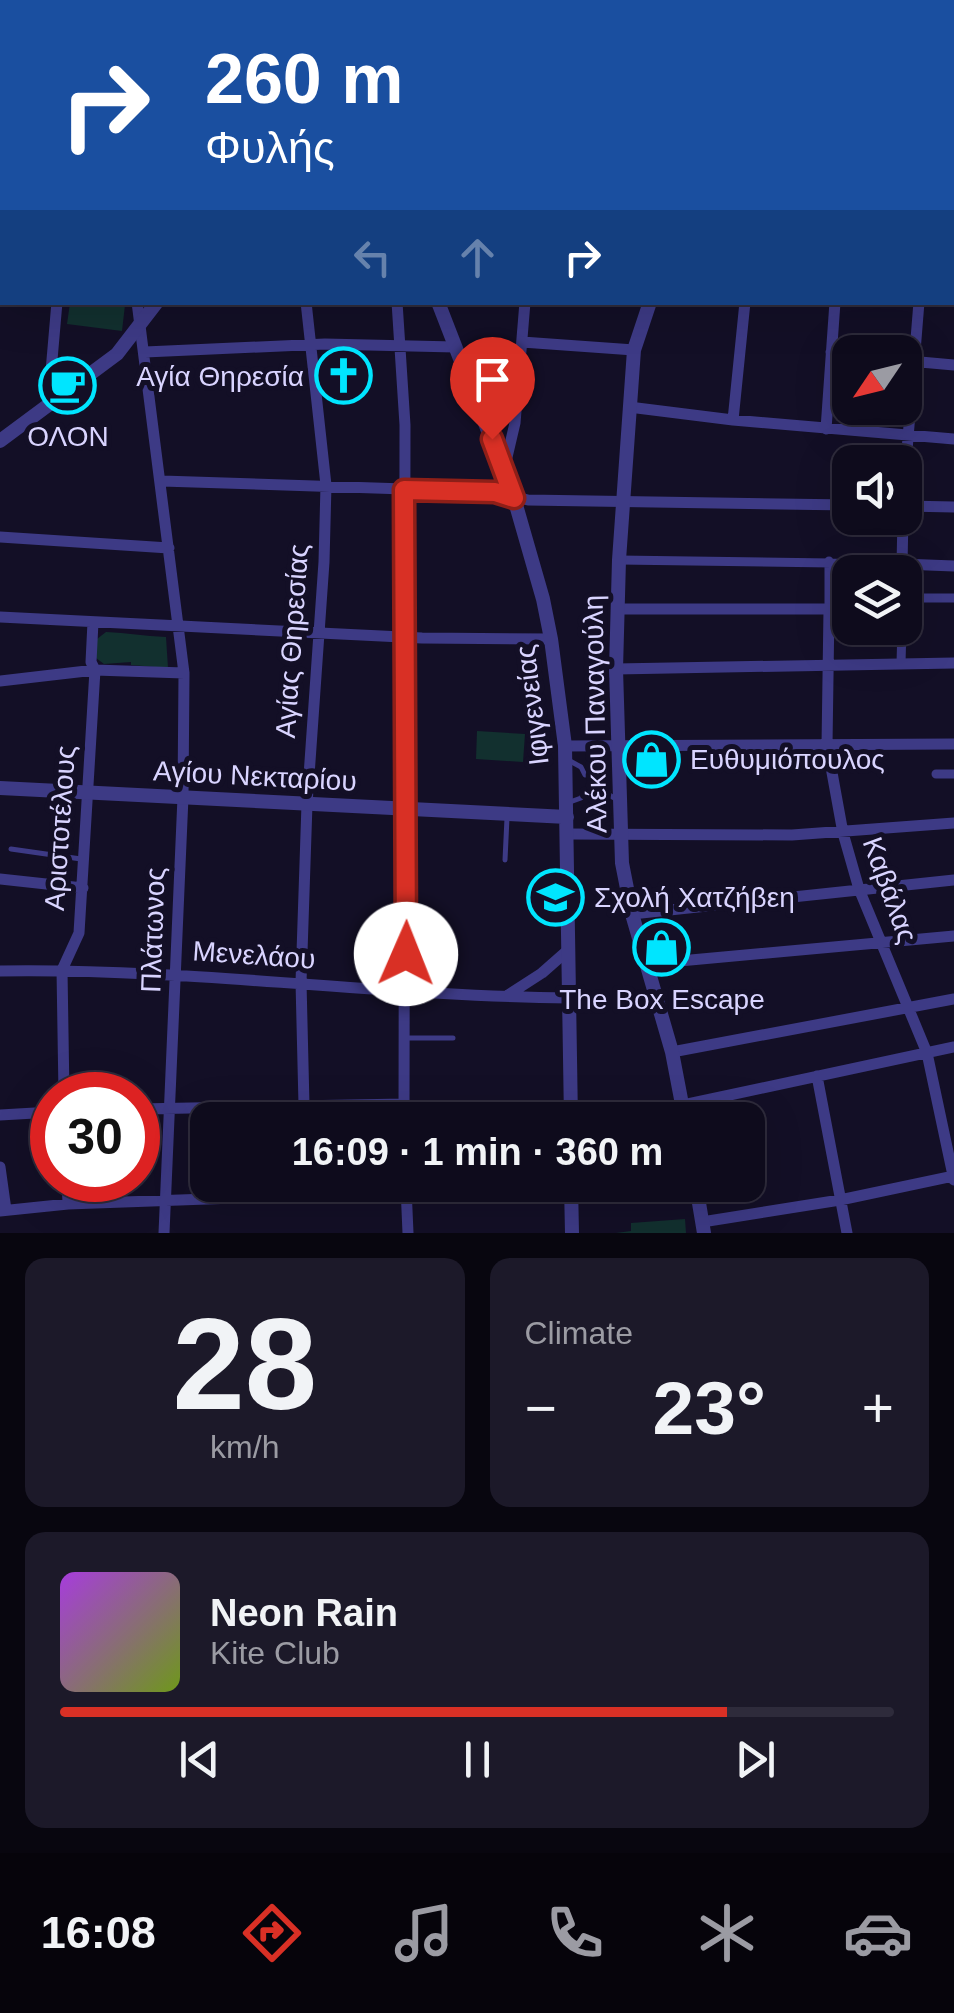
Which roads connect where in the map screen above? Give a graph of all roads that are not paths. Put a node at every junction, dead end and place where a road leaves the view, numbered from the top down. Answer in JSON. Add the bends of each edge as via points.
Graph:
{"nodes":[{"id":1,"x":58,"y":305,"type":"edge"},
{"id":2,"x":137,"y":305,"type":"edge"},
{"id":3,"x":155,"y":305,"type":"edge"},
{"id":4,"x":306,"y":305,"type":"edge"},
{"id":5,"x":397,"y":305,"type":"edge"},
{"id":6,"x":439,"y":305,"type":"edge"},
{"id":7,"x":525,"y":305,"type":"edge"},
{"id":8,"x":649,"y":305,"type":"edge"},
{"id":9,"x":745,"y":305,"type":"edge"},
{"id":10,"x":834,"y":305,"type":"edge"},
{"id":11,"x":918,"y":305,"type":"edge"},
{"id":12,"x":140,"y":324,"type":"junction"},
{"id":13,"x":913,"y":335,"type":"edge"},
{"id":14,"x":522,"y":342,"type":"junction"},
{"id":15,"x":311,"y":344,"type":"junction"},
{"id":16,"x":400,"y":345,"type":"junction"},
{"id":17,"x":455,"y":347,"type":"junction"},
{"id":18,"x":634,"y":350,"type":"junction"},
{"id":19,"x":144,"y":352,"type":"junction"},
{"id":20,"x":830,"y":352,"type":"joint"},
{"id":21,"x":922,"y":362,"type":"edge"},
{"id":22,"x":954,"y":365,"type":"edge"},
{"id":23,"x":48,"y":406,"type":"junction"},
{"id":24,"x":629,"y":407,"type":"junction"},
{"id":25,"x":732,"y":420,"type":"junction"},
{"id":26,"x":907,"y":425,"type":"edge"},
{"id":27,"x":826,"y":429,"type":"junction"},
{"id":28,"x":907,"y":434,"type":"junction"},
{"id":29,"x":954,"y":439,"type":"edge"},
{"id":30,"x":0,"y":442,"type":"edge"},
{"id":31,"x":906,"y":445,"type":"edge"},
{"id":32,"x":504,"y":470,"type":"junction"},
{"id":33,"x":162,"y":481,"type":"junction"},
{"id":34,"x":326,"y":485,"type":"junction"},
{"id":35,"x":404,"y":490,"type":"junction"},
{"id":36,"x":514,"y":498,"type":"junction"},
{"id":37,"x":622,"y":501,"type":"junction"},
{"id":38,"x":832,"y":505,"type":"edge"},
{"id":39,"x":922,"y":506,"type":"edge"},
{"id":40,"x":954,"y":507,"type":"edge"},
{"id":41,"x":0,"y":537,"type":"edge"},
{"id":42,"x":169,"y":548,"type":"junction"},
{"id":43,"x":619,"y":560,"type":"junction"},
{"id":44,"x":830,"y":561,"type":"joint"},
{"id":45,"x":954,"y":566,"type":"edge"},
{"id":46,"x":922,"y":567,"type":"edge"},
{"id":47,"x":922,"y":598,"type":"edge"},
{"id":48,"x":954,"y":598,"type":"edge"},
{"id":49,"x":829,"y":609,"type":"junction"},
{"id":50,"x":617,"y":610,"type":"junction"},
{"id":51,"x":0,"y":617,"type":"edge"},
{"id":52,"x":93,"y":622,"type":"junction"},
{"id":53,"x":178,"y":628,"type":"junction"},
{"id":54,"x":317,"y":632,"type":"junction"},
{"id":55,"x":405,"y":638,"type":"junction"},
{"id":56,"x":551,"y":639,"type":"junction"},
{"id":57,"x":902,"y":645,"type":"edge"},
{"id":58,"x":901,"y":663,"type":"junction"},
{"id":59,"x":954,"y":664,"type":"edge"},
{"id":60,"x":828,"y":666,"type":"junction"},
{"id":61,"x":616,"y":669,"type":"junction"},
{"id":62,"x":95,"y":670,"type":"junction"},
{"id":63,"x":184,"y":673,"type":"junction"},
{"id":64,"x":0,"y":682,"type":"edge"},
{"id":65,"x":954,"y":744,"type":"edge"},
{"id":66,"x":827,"y":745,"type":"junction"},
{"id":67,"x":618,"y":746,"type":"junction"},
{"id":68,"x":565,"y":752,"type":"junction"},
{"id":69,"x":936,"y":774,"type":"dead end"},
{"id":70,"x":954,"y":774,"type":"edge"},
{"id":71,"x":585,"y":775,"type":"dead end"},
{"id":72,"x":0,"y":788,"type":"edge"},
{"id":73,"x":586,"y":790,"type":"dead end"},
{"id":74,"x":607,"y":790,"type":"dead end"},
{"id":75,"x":88,"y":792,"type":"junction"},
{"id":76,"x":183,"y":798,"type":"junction"},
{"id":77,"x":620,"y":802,"type":"junction"},
{"id":78,"x":307,"y":804,"type":"junction"},
{"id":79,"x":407,"y":809,"type":"junction"},
{"id":80,"x":567,"y":810,"type":"junction"},
{"id":81,"x":508,"y":814,"type":"junction"},
{"id":82,"x":954,"y":823,"type":"edge"},
{"id":83,"x":843,"y":832,"type":"junction"},
{"id":84,"x":621,"y":833,"type":"junction"},
{"id":85,"x":567,"y":834,"type":"junction"},
{"id":86,"x":12,"y":849,"type":"dead end"},
{"id":87,"x":84,"y":859,"type":"junction"},
{"id":88,"x":505,"y":860,"type":"dead end"},
{"id":89,"x":0,"y":879,"type":"edge"},
{"id":90,"x":954,"y":880,"type":"edge"},
{"id":91,"x":83,"y":888,"type":"junction"},
{"id":92,"x":859,"y":888,"type":"junction"},
{"id":93,"x":632,"y":914,"type":"junction"},
{"id":94,"x":954,"y":936,"type":"edge"},
{"id":95,"x":881,"y":940,"type":"junction"},
{"id":96,"x":567,"y":951,"type":"junction"},
{"id":97,"x":647,"y":964,"type":"junction"},
{"id":98,"x":62,"y":970,"type":"junction"},
{"id":99,"x":0,"y":971,"type":"edge"},
{"id":100,"x":176,"y":974,"type":"junction"},
{"id":101,"x":300,"y":982,"type":"junction"},
{"id":102,"x":405,"y":990,"type":"junction"},
{"id":103,"x":504,"y":997,"type":"junction"},
{"id":104,"x":568,"y":998,"type":"junction"},
{"id":105,"x":954,"y":999,"type":"edge"},
{"id":106,"x":909,"y":1007,"type":"junction"},
{"id":107,"x":405,"y":1038,"type":"junction"},
{"id":108,"x":453,"y":1038,"type":"dead end"},
{"id":109,"x":954,"y":1047,"type":"edge"},
{"id":110,"x":672,"y":1052,"type":"junction"},
{"id":111,"x":927,"y":1053,"type":"junction"},
{"id":112,"x":64,"y":1072,"type":"edge"},
{"id":113,"x":817,"y":1076,"type":"junction"},
{"id":114,"x":304,"y":1102,"type":"edge"},
{"id":115,"x":404,"y":1102,"type":"edge"},
{"id":116,"x":570,"y":1102,"type":"edge"},
{"id":117,"x":682,"y":1102,"type":"edge"},
{"id":118,"x":721,"y":1102,"type":"edge"},
{"id":119,"x":160,"y":1108,"type":"edge"},
{"id":120,"x":170,"y":1108,"type":"junction"},
{"id":121,"x":190,"y":1108,"type":"edge"},
{"id":122,"x":30,"y":1113,"type":"edge"},
{"id":123,"x":0,"y":1115,"type":"edge"},
{"id":124,"x":0,"y":1167,"type":"edge"},
{"id":125,"x":954,"y":1177,"type":"edge"},
{"id":126,"x":190,"y":1198,"type":"edge"},
{"id":127,"x":166,"y":1200,"type":"junction"},
{"id":128,"x":840,"y":1200,"type":"junction"},
{"id":129,"x":407,"y":1202,"type":"edge"},
{"id":130,"x":572,"y":1202,"type":"edge"},
{"id":131,"x":699,"y":1202,"type":"edge"},
{"id":132,"x":68,"y":1204,"type":"joint"},
{"id":133,"x":3,"y":1211,"type":"edge"},
{"id":134,"x":703,"y":1227,"type":"edge"},
{"id":135,"x":164,"y":1233,"type":"edge"},
{"id":136,"x":408,"y":1233,"type":"edge"},
{"id":137,"x":572,"y":1233,"type":"edge"},
{"id":138,"x":846,"y":1233,"type":"edge"}],
"edges":[{"from":1,"to":23,"type":"street"},
{"from":2,"to":12,"type":"street","name":"Πλάτωνος"},
{"from":3,"to":12,"type":"street"},
{"from":4,"to":15,"type":"street","name":"Αγίας Θηρεσίας"},
{"from":5,"to":16,"type":"street"},
{"from":6,"to":17,"type":"street","name":"Ιφιγενείας"},
{"from":7,"to":14,"type":"street"},
{"from":8,"to":18,"type":"street","name":"Αλέκου Παναγούλη"},
{"from":9,"to":25,"type":"street"},
{"from":10,"to":20,"type":"street"},
{"from":11,"to":13,"type":"street"},
{"from":12,"to":19,"type":"street","name":"Πλάτωνος"},
{"from":12,"to":23,"type":"street","via":[[117,354]]},
{"from":14,"to":18,"type":"street"},
{"from":14,"to":32,"type":"street"},
{"from":15,"to":16,"type":"street"},
{"from":15,"to":19,"type":"street"},
{"from":15,"to":34,"type":"street","name":"Αγίας Θηρεσίας"},
{"from":16,"to":17,"type":"street"},
{"from":16,"to":35,"type":"street"},
{"from":17,"to":32,"type":"street","name":"Ιφιγενείας"},
{"from":18,"to":24,"type":"street","name":"Αλέκου Παναγούλη"},
{"from":19,"to":33,"type":"street","name":"Πλάτωνος"},
{"from":20,"to":27,"type":"street"},
{"from":21,"to":22,"type":"street"},
{"from":23,"to":30,"type":"street"},
{"from":24,"to":25,"type":"street"},
{"from":24,"to":37,"type":"street","name":"Αλέκου Παναγούλη"},
{"from":25,"to":27,"type":"street"},
{"from":26,"to":28,"type":"street"},
{"from":27,"to":28,"type":"street"},
{"from":28,"to":29,"type":"street"},
{"from":28,"to":31,"type":"street"},
{"from":32,"to":36,"type":"street","name":"Ιφιγενείας"},
{"from":33,"to":34,"type":"street"},
{"from":33,"to":42,"type":"street","name":"Πλάτωνος"},
{"from":34,"to":35,"type":"street"},
{"from":34,"to":54,"type":"street","name":"Αγίας Θηρεσίας"},
{"from":35,"to":36,"type":"street"},
{"from":35,"to":55,"type":"street"},
{"from":36,"to":37,"type":"street"},
{"from":36,"to":56,"type":"street","name":"Ιφιγενείας"},
{"from":37,"to":38,"type":"street"},
{"from":37,"to":43,"type":"street","name":"Αλέκου Παναγούλη"},
{"from":39,"to":40,"type":"street"},
{"from":41,"to":42,"type":"street"},
{"from":42,"to":53,"type":"street","name":"Πλάτωνος"},
{"from":43,"to":44,"type":"street"},
{"from":43,"to":50,"type":"street","name":"Αλέκου Παναγούλη"},
{"from":44,"to":49,"type":"street"},
{"from":45,"to":46,"type":"street"},
{"from":47,"to":48,"type":"street"},
{"from":49,"to":50,"type":"street"},
{"from":49,"to":60,"type":"street","name":"Καβάλας"},
{"from":50,"to":61,"type":"street","name":"Αλέκου Παναγούλη"},
{"from":51,"to":52,"type":"street"},
{"from":52,"to":53,"type":"street"},
{"from":52,"to":62,"type":"street","name":"Αριστοτέλους"},
{"from":53,"to":54,"type":"street"},
{"from":53,"to":63,"type":"street","name":"Πλάτωνος"},
{"from":54,"to":55,"type":"street"},
{"from":54,"to":78,"type":"street","name":"Αγίας Θηρεσίας"},
{"from":55,"to":56,"type":"street"},
{"from":55,"to":79,"type":"street"},
{"from":56,"to":68,"type":"street","name":"Ιφιγενείας"},
{"from":57,"to":58,"type":"street"},
{"from":58,"to":59,"type":"street"},
{"from":58,"to":60,"type":"street"},
{"from":60,"to":61,"type":"street"},
{"from":60,"to":66,"type":"street","name":"Καβάλας"},
{"from":61,"to":67,"type":"street","name":"Αλέκου Παναγούλη"},
{"from":62,"to":63,"type":"street"},
{"from":62,"to":64,"type":"street"},
{"from":62,"to":75,"type":"street","name":"Αριστοτέλους"},
{"from":63,"to":76,"type":"street","name":"Πλάτωνος"},
{"from":65,"to":66,"type":"street"},
{"from":66,"to":67,"type":"street"},
{"from":66,"to":83,"type":"street","name":"Καβάλας"},
{"from":67,"to":68,"type":"street"},
{"from":67,"to":77,"type":"street","name":"Αλέκου Παναγούλη"},
{"from":68,"to":71,"type":"lane"},
{"from":68,"to":80,"type":"street","name":"Ιφιγενείας"},
{"from":69,"to":70,"type":"street"},
{"from":72,"to":75,"type":"street","name":"Αγίου Νεκταρίου"},
{"from":73,"to":80,"type":"lane"},
{"from":74,"to":77,"type":"lane"},
{"from":75,"to":76,"type":"street","name":"Αγίου Νεκταρίου"},
{"from":75,"to":87,"type":"street","name":"Αριστοτέλους"},
{"from":76,"to":78,"type":"street","name":"Αγίου Νεκταρίου"},
{"from":76,"to":100,"type":"street","name":"Πλάτωνος"},
{"from":77,"to":84,"type":"street","name":"Αλέκου Παναγούλη"},
{"from":78,"to":79,"type":"street","name":"Αγίου Νεκταρίου"},
{"from":78,"to":101,"type":"street","name":"Αγίας Θηρεσίας"},
{"from":79,"to":81,"type":"street","name":"Αγίου Νεκταρίου"},
{"from":79,"to":102,"type":"street"},
{"from":80,"to":81,"type":"street","name":"Αγίου Νεκταρίου"},
{"from":80,"to":85,"type":"street","name":"Ιφιγενείας"},
{"from":81,"to":88,"type":"lane"},
{"from":82,"to":83,"type":"street"},
{"from":83,"to":84,"type":"street"},
{"from":83,"to":92,"type":"street","name":"Καβάλας"},
{"from":84,"to":85,"type":"street"},
{"from":84,"to":93,"type":"street","name":"Αλέκου Παναγούλη"},
{"from":85,"to":96,"type":"street","name":"Ιφιγενείας"},
{"from":86,"to":87,"type":"lane"},
{"from":87,"to":91,"type":"street","name":"Αριστοτέλους"},
{"from":89,"to":91,"type":"street"},
{"from":90,"to":92,"type":"street"},
{"from":91,"to":98,"type":"street","name":"Αριστοτέλους","via":[[79,933]]},
{"from":92,"to":93,"type":"street"},
{"from":92,"to":95,"type":"street","name":"Καβάλας"},
{"from":93,"to":97,"type":"street","name":"Αλέκου Παναγούλη"},
{"from":94,"to":95,"type":"street"},
{"from":95,"to":97,"type":"street"},
{"from":95,"to":106,"type":"street","name":"Καβάλας"},
{"from":96,"to":103,"type":"street"},
{"from":96,"to":104,"type":"street","name":"Ιφιγενείας"},
{"from":97,"to":110,"type":"street","name":"Αλέκου Παναγούλη"},
{"from":98,"to":99,"type":"street","name":"Μενελάου"},
{"from":98,"to":100,"type":"street","name":"Μενελάου"},
{"from":98,"to":112,"type":"street","name":"Αριστοτέλους"},
{"from":100,"to":101,"type":"street","name":"Μενελάου"},
{"from":100,"to":120,"type":"street","name":"Πλάτωνος"},
{"from":101,"to":102,"type":"street","name":"Μενελάου"},
{"from":101,"to":114,"type":"street","name":"Αγίας Θηρεσίας"},
{"from":102,"to":103,"type":"street","name":"Μενελάου"},
{"from":102,"to":107,"type":"street"},
{"from":103,"to":104,"type":"street","name":"Μενελάου"},
{"from":104,"to":116,"type":"street","name":"Ιφιγενείας"},
{"from":105,"to":106,"type":"street"},
{"from":106,"to":110,"type":"street"},
{"from":106,"to":111,"type":"street","name":"Καβάλας"},
{"from":107,"to":108,"type":"lane"},
{"from":107,"to":115,"type":"street"},
{"from":109,"to":111,"type":"street"},
{"from":110,"to":117,"type":"street","name":"Αλέκου Παναγούλη"},
{"from":111,"to":113,"type":"street"},
{"from":111,"to":125,"type":"street","name":"Καβάλας"},
{"from":113,"to":118,"type":"street"},
{"from":113,"to":128,"type":"street"},
{"from":119,"to":120,"type":"street"},
{"from":120,"to":121,"type":"street"},
{"from":120,"to":127,"type":"street","name":"Πλάτωνος"},
{"from":122,"to":123,"type":"street"},
{"from":124,"to":133,"type":"street"},
{"from":125,"to":128,"type":"street"},
{"from":126,"to":127,"type":"street"},
{"from":127,"to":132,"type":"street"},
{"from":127,"to":135,"type":"street","name":"Πλάτωνος"},
{"from":128,"to":134,"type":"street"},
{"from":128,"to":138,"type":"street"},
{"from":129,"to":136,"type":"street"},
{"from":130,"to":137,"type":"street"},
{"from":131,"to":134,"type":"street"},
{"from":132,"to":133,"type":"street"}]}
